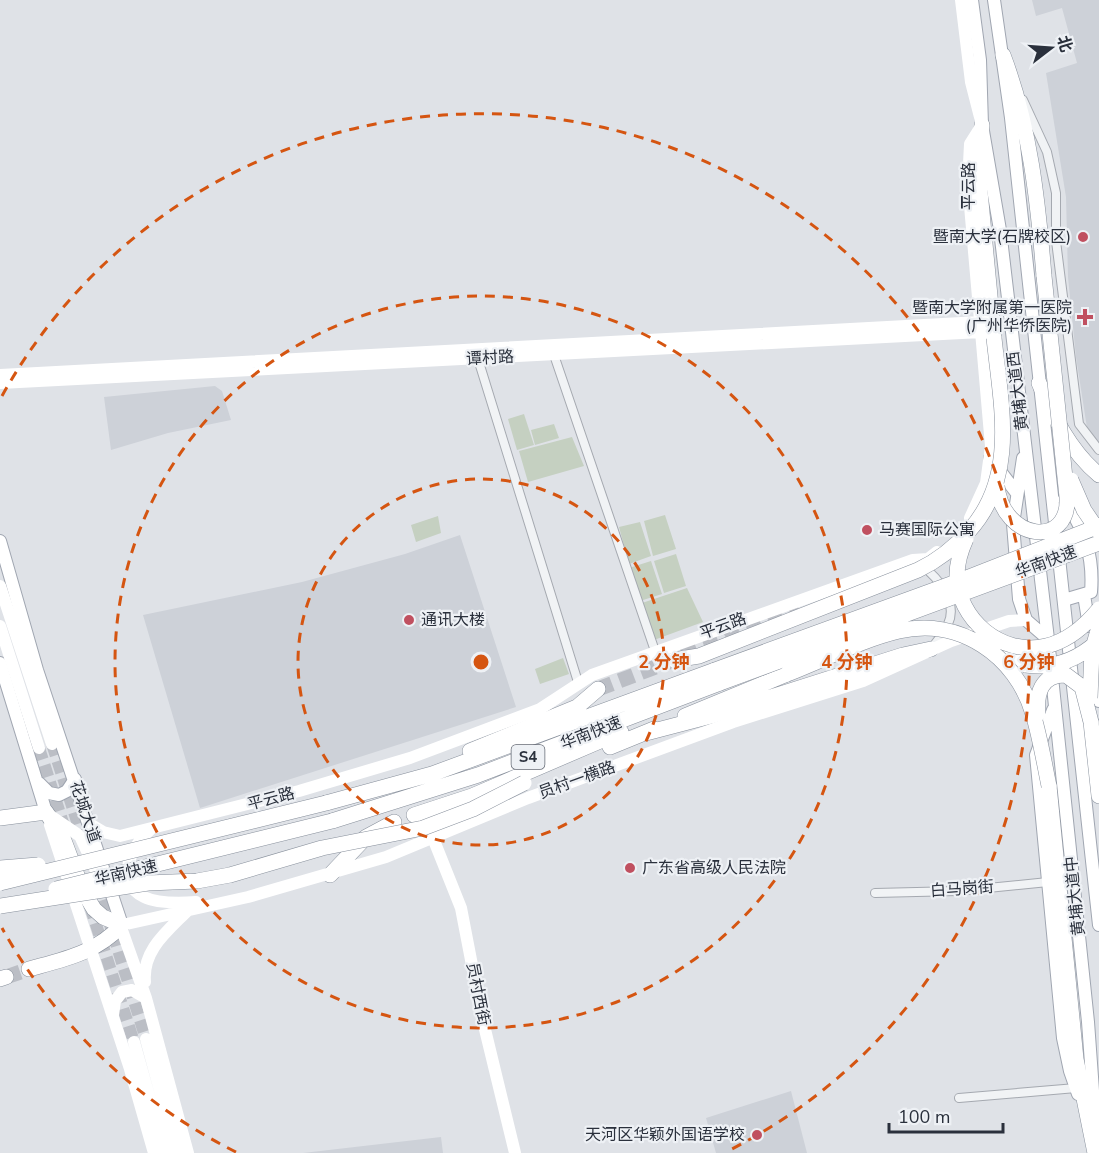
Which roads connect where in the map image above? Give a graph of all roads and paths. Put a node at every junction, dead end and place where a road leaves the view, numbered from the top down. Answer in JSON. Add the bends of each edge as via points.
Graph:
{"nodes":[{"id":1,"x":961,"y":0,"type":"edge"},
{"id":2,"x":972,"y":0,"type":"edge"},
{"id":3,"x":994,"y":0,"type":"edge"},
{"id":4,"x":1003,"y":55,"type":"junction"},
{"id":5,"x":1013,"y":81,"type":"junction"},
{"id":6,"x":982,"y":125,"type":"junction"},
{"id":7,"x":1053,"y":175,"type":"junction"},
{"id":8,"x":1033,"y":176,"type":"junction"},
{"id":9,"x":985,"y":331,"type":"junction"},
{"id":10,"x":554,"y":355,"type":"junction"},
{"id":11,"x":478,"y":359,"type":"junction"},
{"id":12,"x":0,"y":375,"type":"edge"},
{"id":13,"x":1039,"y":382,"type":"junction"},
{"id":14,"x":0,"y":383,"type":"edge"},
{"id":15,"x":1062,"y":436,"type":"junction"},
{"id":16,"x":1025,"y":448,"type":"junction"},
{"id":17,"x":1099,"y":450,"type":"edge"},
{"id":18,"x":990,"y":458,"type":"junction"},
{"id":19,"x":1099,"y":475,"type":"edge"},
{"id":20,"x":1050,"y":478,"type":"junction"},
{"id":21,"x":997,"y":486,"type":"junction"},
{"id":22,"x":1016,"y":492,"type":"junction"},
{"id":23,"x":1099,"y":526,"type":"edge"},
{"id":24,"x":970,"y":530,"type":"junction"},
{"id":25,"x":1099,"y":532,"type":"edge"},
{"id":26,"x":0,"y":541,"type":"edge"},
{"id":27,"x":1099,"y":543,"type":"edge"},
{"id":28,"x":913,"y":560,"type":"junction"},
{"id":29,"x":0,"y":586,"type":"edge"},
{"id":30,"x":1092,"y":592,"type":"edge"},
{"id":31,"x":1064,"y":600,"type":"junction"},
{"id":32,"x":1099,"y":609,"type":"edge"},
{"id":33,"x":1026,"y":620,"type":"junction"},
{"id":34,"x":0,"y":626,"type":"edge"},
{"id":35,"x":1099,"y":627,"type":"edge"},
{"id":36,"x":945,"y":629,"type":"junction"},
{"id":37,"x":1048,"y":639,"type":"junction"},
{"id":38,"x":1099,"y":639,"type":"edge"},
{"id":39,"x":987,"y":647,"type":"junction"},
{"id":40,"x":931,"y":649,"type":"junction"},
{"id":41,"x":655,"y":651,"type":"junction"},
{"id":42,"x":674,"y":660,"type":"dead end"},
{"id":43,"x":0,"y":663,"type":"edge"},
{"id":44,"x":718,"y":677,"type":"junction"},
{"id":45,"x":578,"y":682,"type":"junction"},
{"id":46,"x":598,"y":689,"type":"tunnel mouth"},
{"id":47,"x":1099,"y":694,"type":"edge"},
{"id":48,"x":1054,"y":706,"type":"junction"},
{"id":49,"x":1091,"y":722,"type":"junction"},
{"id":50,"x":646,"y":733,"type":"junction"},
{"id":51,"x":52,"y":744,"type":"tunnel mouth"},
{"id":52,"x":39,"y":748,"type":"tunnel mouth"},
{"id":53,"x":651,"y":753,"type":"junction"},
{"id":54,"x":75,"y":779,"type":"junction"},
{"id":55,"x":37,"y":780,"type":"junction"},
{"id":56,"x":1049,"y":786,"type":"junction"},
{"id":57,"x":1099,"y":796,"type":"edge"},
{"id":58,"x":326,"y":803,"type":"junction"},
{"id":59,"x":46,"y":812,"type":"junction"},
{"id":60,"x":414,"y":815,"type":"dead end"},
{"id":61,"x":0,"y":818,"type":"edge"},
{"id":62,"x":394,"y":822,"type":"dead end"},
{"id":63,"x":88,"y":823,"type":"junction"},
{"id":64,"x":151,"y":830,"type":"junction"},
{"id":65,"x":434,"y":838,"type":"junction"},
{"id":66,"x":124,"y":854,"type":"junction"},
{"id":67,"x":0,"y":868,"type":"edge"},
{"id":68,"x":330,"y":874,"type":"junction"},
{"id":69,"x":1048,"y":882,"type":"junction"},
{"id":70,"x":0,"y":883,"type":"edge"},
{"id":71,"x":875,"y":893,"type":"dead end"},
{"id":72,"x":220,"y":902,"type":"junction"},
{"id":73,"x":0,"y":904,"type":"edge"},
{"id":74,"x":190,"y":908,"type":"junction"},
{"id":75,"x":122,"y":925,"type":"junction"},
{"id":76,"x":1099,"y":925,"type":"edge"},
{"id":77,"x":90,"y":951,"type":"junction"},
{"id":78,"x":29,"y":969,"type":"tunnel mouth"},
{"id":79,"x":146,"y":998,"type":"junction"},
{"id":80,"x":113,"y":1017,"type":"junction"},
{"id":81,"x":1076,"y":1088,"type":"junction"},
{"id":82,"x":959,"y":1098,"type":"dead end"},
{"id":83,"x":1085,"y":1109,"type":"junction"},
{"id":84,"x":154,"y":1153,"type":"edge"},
{"id":85,"x":165,"y":1153,"type":"edge"},
{"id":86,"x":177,"y":1153,"type":"edge"},
{"id":87,"x":188,"y":1153,"type":"edge"},
{"id":88,"x":515,"y":1153,"type":"edge"},
{"id":89,"x":1096,"y":1153,"type":"edge"}],
"edges":[{"from":1,"to":6,"type":"street","via":[[971,82]]},
{"from":2,"to":6,"type":"street","name":"黄埔大道西","via":[[980,60]]},
{"from":3,"to":4,"type":"street","name":"黄埔大道西"},
{"from":4,"to":5,"type":"highway"},
{"from":4,"to":13,"type":"street","name":"黄埔大道西"},
{"from":5,"to":7,"type":"street","via":[[1035,121]]},
{"from":5,"to":8,"type":"highway"},
{"from":6,"to":9,"type":"highway","via":[[979,181]]},
{"from":6,"to":16,"type":"street","name":"黄埔大道西","via":[[1000,231]]},
{"from":7,"to":8,"type":"street","via":[[1045,168]]},
{"from":7,"to":17,"type":"street","via":[[1056,241],[1079,424]]},
{"from":8,"to":15,"type":"highway","bridge":true},
{"from":9,"to":10,"type":"street","name":"谭村路"},
{"from":9,"to":12,"type":"street","name":"谭村路"},
{"from":9,"to":18,"type":"street","name":"平云路"},
{"from":9,"to":21,"type":"highway","bridge":true,"via":[[1003,436]]},
{"from":10,"to":11,"type":"street","name":"谭村路"},
{"from":10,"to":41,"type":"street"},
{"from":11,"to":14,"type":"street","name":"谭村路"},
{"from":11,"to":45,"type":"street"},
{"from":13,"to":19,"type":"highway","via":[[1066,437]]},
{"from":13,"to":20,"type":"street","name":"黄埔大道西"},
{"from":15,"to":21,"type":"highway","bridge":true,"via":[[1068,502],[1059,524],[1039,532],[1018,526],[1002,507]]},
{"from":15,"to":25,"type":"highway","bridge":true,"via":[[1075,493]]},
{"from":16,"to":22,"type":"street"},
{"from":16,"to":37,"type":"street","name":"黄埔大道西"},
{"from":18,"to":22,"type":"street"},
{"from":18,"to":28,"type":"street","name":"平云路","via":[[982,496],[966,525],[928,559]]},
{"from":20,"to":30,"type":"street","via":[[1086,537]]},
{"from":20,"to":31,"type":"street","name":"黄埔大道西"},
{"from":21,"to":24,"type":"highway","bridge":true,"via":[[981,518]]},
{"from":22,"to":33,"type":"street","via":[[1014,545],[1019,599]]},
{"from":23,"to":44,"type":"highway","name":"华南快速","number":"S4","bridge":true},
{"from":24,"to":32,"type":"highway","bridge":true,"via":[[959,557],[958,586],[972,620],[998,639],[1020,647],[1046,646],[1078,630]]},
{"from":24,"to":42,"type":"highway","bridge":true,"via":[[946,554],[918,570],[699,656]]},
{"from":26,"to":54,"type":"street","name":"花城大道","via":[[37,670]]},
{"from":27,"to":44,"type":"highway","name":"华南快速","number":"S4","bridge":true},
{"from":28,"to":36,"type":"street","via":[[932,573],[948,598],[951,614]]},
{"from":28,"to":41,"type":"street","name":"平云路"},
{"from":29,"to":51,"type":"street"},
{"from":30,"to":31,"type":"street"},
{"from":30,"to":47,"type":"street"},
{"from":31,"to":76,"type":"street","name":"黄埔大道中"},
{"from":33,"to":37,"type":"street"},
{"from":33,"to":40,"type":"street","name":"员村一横路","via":[[1009,621]]},
{"from":34,"to":52,"type":"street"},
{"from":35,"to":49,"type":"highway","bridge":true,"via":[[1090,664]]},
{"from":36,"to":39,"type":"highway","bridge":true},
{"from":36,"to":40,"type":"street"},
{"from":36,"to":50,"type":"highway","bridge":true,"via":[[918,628],[893,633]]},
{"from":37,"to":48,"type":"street","name":"黄埔大道中"},
{"from":38,"to":39,"type":"highway","bridge":true,"via":[[1076,657],[1046,667],[1021,664]]},
{"from":39,"to":56,"type":"highway","bridge":true,"via":[[1028,700]]},
{"from":40,"to":50,"type":"highway"},
{"from":40,"to":53,"type":"street","name":"员村一横路","via":[[863,681]]},
{"from":41,"to":45,"type":"street","name":"平云路"},
{"from":43,"to":55,"type":"street"},
{"from":44,"to":58,"type":"highway","name":"华南快速","number":"S4","via":[[432,774]]},
{"from":44,"to":60,"type":"highway","via":[[651,720],[472,796]]},
{"from":44,"to":73,"type":"highway","name":"华南快速","number":"S4","bridge":true,"via":[[478,775],[332,821]]},
{"from":45,"to":64,"type":"street","name":"平云路","via":[[540,709],[410,758]]},
{"from":46,"to":58,"type":"highway","via":[[577,707],[413,776]]},
{"from":48,"to":69,"type":"street","via":[[1036,755]]},
{"from":48,"to":89,"type":"street","name":"黄埔大道中","via":[[1088,1022]]},
{"from":49,"to":56,"type":"highway","bridge":true,"via":[[1084,691],[1075,680],[1066,675],[1056,676],[1040,687],[1038,717]]},
{"from":49,"to":57,"type":"highway"},
{"from":50,"to":53,"type":"street"},
{"from":50,"to":73,"type":"highway","bridge":true,"via":[[552,769],[473,809],[423,828],[322,848],[197,881],[148,883]]},
{"from":53,"to":65,"type":"street","name":"员村一横路"},
{"from":54,"to":55,"type":"street","via":[[59,795],[49,793]]},
{"from":54,"to":63,"type":"street","name":"花城大道"},
{"from":55,"to":59,"type":"street"},
{"from":56,"to":83,"type":"highway","via":[[1074,1042]]},
{"from":58,"to":66,"type":"highway","name":"华南快速","number":"S4","bridge":true},
{"from":59,"to":61,"type":"highway"},
{"from":59,"to":75,"type":"highway","via":[[63,838],[94,909]]},
{"from":59,"to":77,"type":"street"},
{"from":62,"to":68,"type":"highway","via":[[366,837]]},
{"from":63,"to":64,"type":"street","name":"平云路","via":[[102,832],[120,836]]},
{"from":63,"to":75,"type":"street","name":"花城大道"},
{"from":64,"to":72,"type":"street","via":[[136,842],[129,860],[129,875],[136,891],[152,900]]},
{"from":65,"to":68,"type":"street","name":"员村一横路"},
{"from":65,"to":88,"type":"street","name":"员村西街","via":[[461,908]]},
{"from":66,"to":67,"type":"highway","bridge":true},
{"from":66,"to":70,"type":"highway","name":"华南快速","number":"S4","bridge":true},
{"from":68,"to":72,"type":"street","name":"员村一横路"},
{"from":69,"to":71,"type":"street","name":"白马岗街","via":[[958,891]]},
{"from":69,"to":81,"type":"street","via":[[1063,1038]]},
{"from":72,"to":74,"type":"street","name":"员村一横路"},
{"from":74,"to":75,"type":"street","name":"员村一横路"},
{"from":74,"to":79,"type":"street","via":[[149,953],[145,963]]},
{"from":75,"to":77,"type":"highway"},
{"from":75,"to":79,"type":"street","name":"花城大道"},
{"from":77,"to":78,"type":"highway"},
{"from":77,"to":80,"type":"street"},
{"from":79,"to":80,"type":"street","via":[[138,992],[122,992],[115,1001]]},
{"from":79,"to":87,"type":"street","name":"花城大道"},
{"from":80,"to":84,"type":"street"},
{"from":81,"to":82,"type":"street"},
{"from":81,"to":83,"type":"street"},
{"from":83,"to":89,"type":"highway"},
{"from":85,"to":86,"type":"street","via":[[140,1041]]}]}
